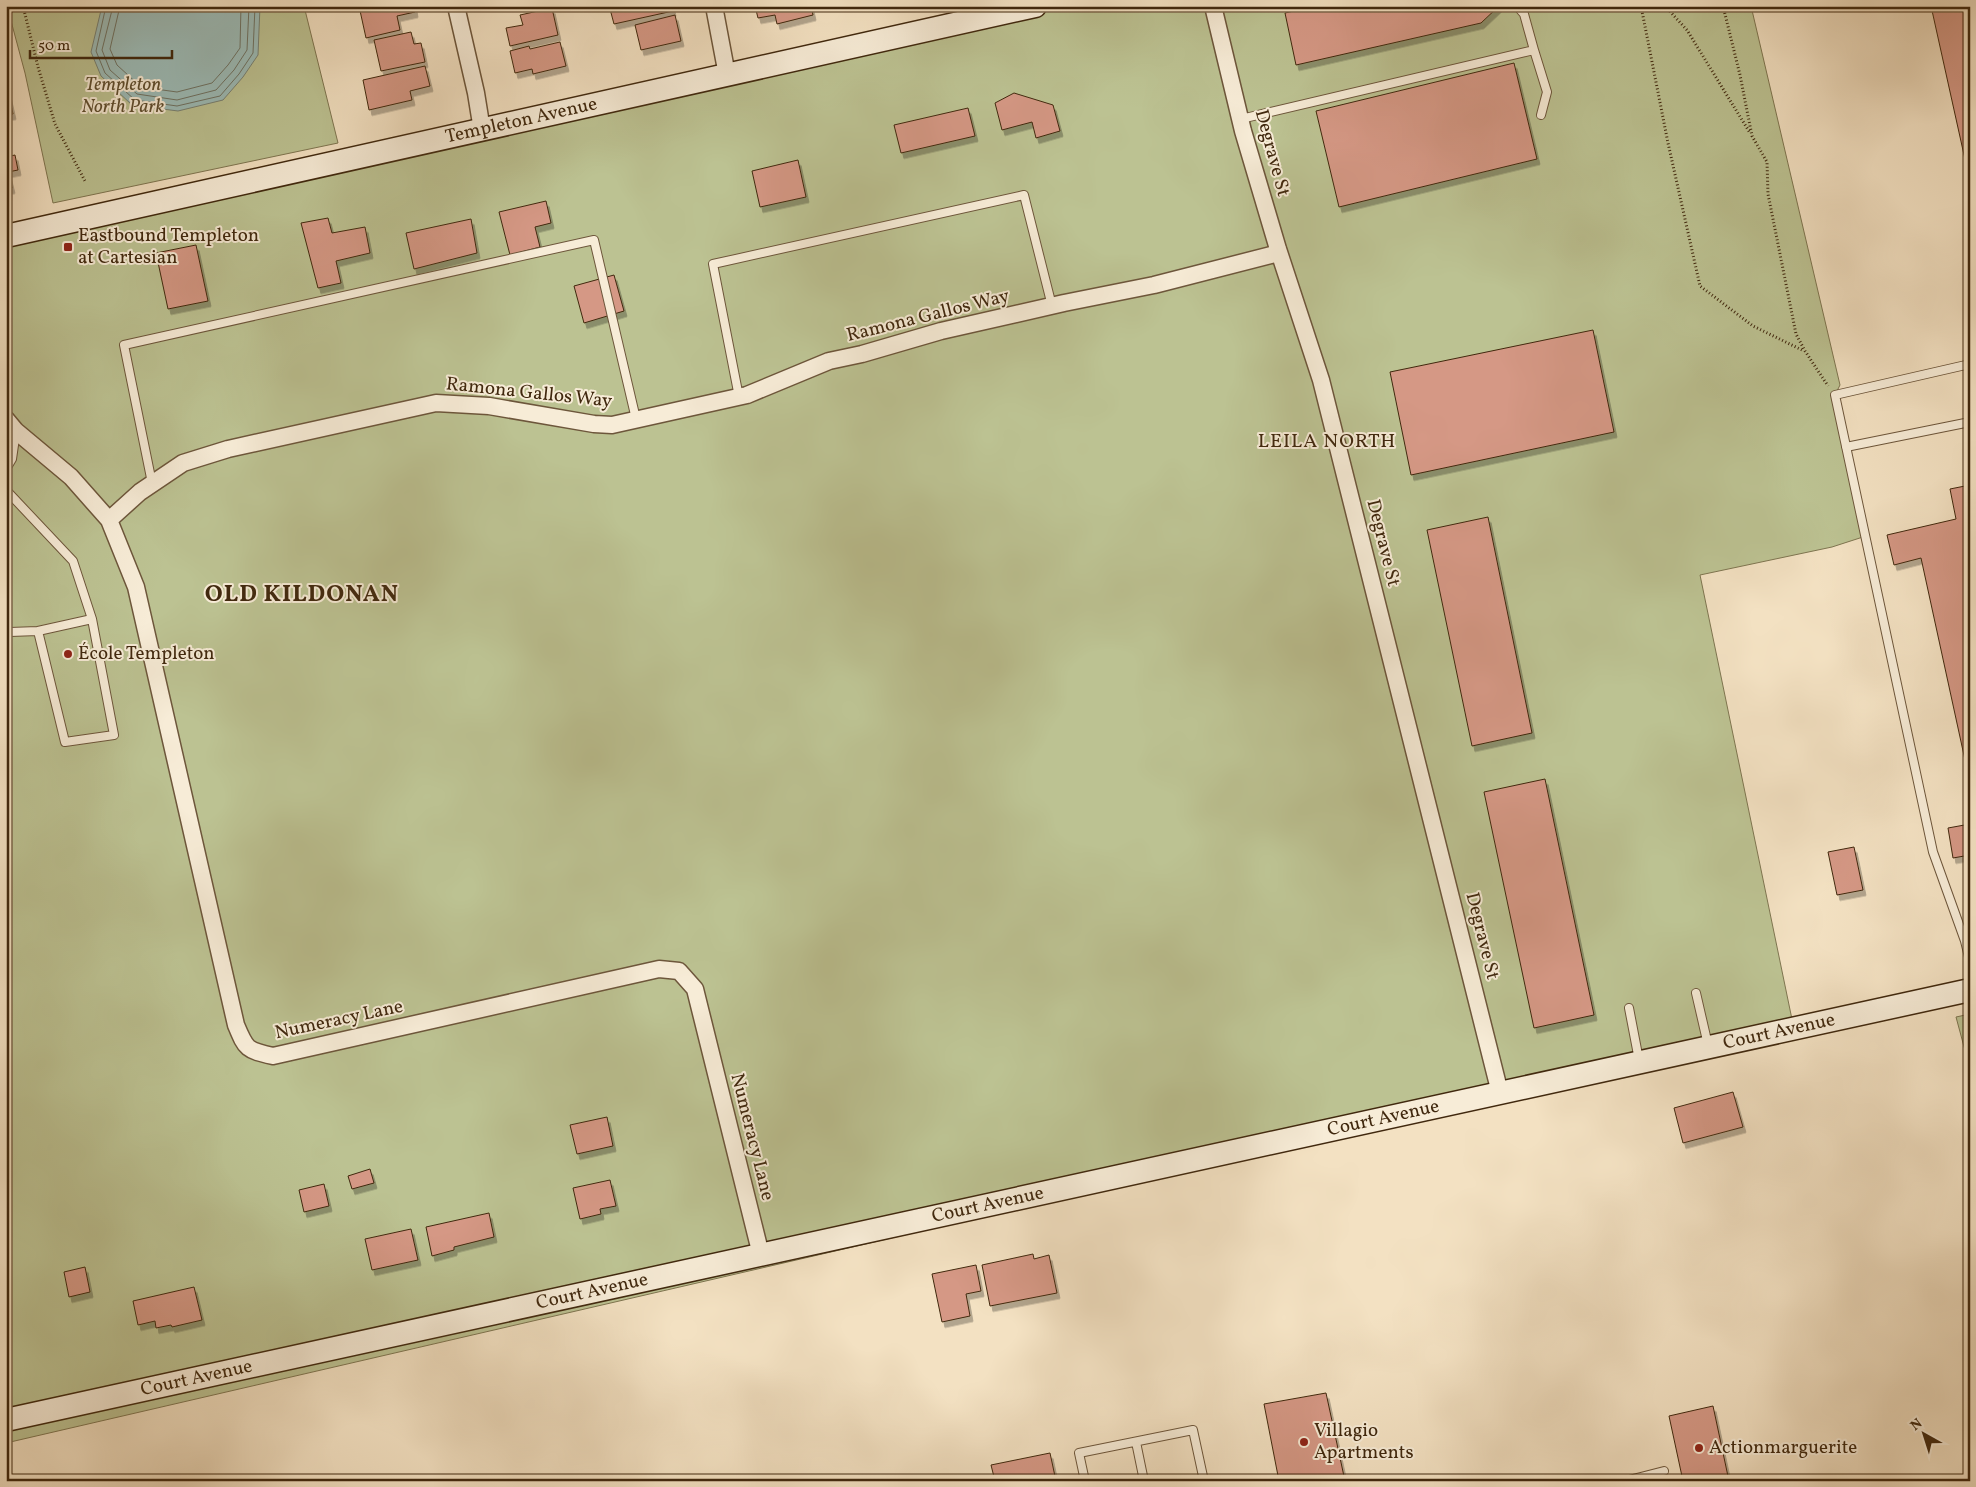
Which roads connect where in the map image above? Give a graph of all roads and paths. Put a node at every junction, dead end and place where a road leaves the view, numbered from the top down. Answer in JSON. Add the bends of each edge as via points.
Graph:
{"nodes":[{"id":1,"x":23,"y":6,"type":"edge"},
{"id":2,"x":456,"y":6,"type":"edge"},
{"id":3,"x":714,"y":6,"type":"edge"},
{"id":4,"x":1035,"y":6,"type":"edge"},
{"id":5,"x":1213,"y":6,"type":"edge"},
{"id":6,"x":1517,"y":6,"type":"edge"},
{"id":7,"x":1640,"y":6,"type":"edge"},
{"id":8,"x":1665,"y":6,"type":"edge"},
{"id":9,"x":1723,"y":6,"type":"edge"},
{"id":10,"x":972,"y":13,"type":"edge"},
{"id":11,"x":1534,"y":50,"type":"junction"},
{"id":12,"x":727,"y":75,"type":"junction"},
{"id":13,"x":1541,"y":115,"type":"dead end"},
{"id":14,"x":1241,"y":118,"type":"junction"},
{"id":15,"x":482,"y":130,"type":"junction"},
{"id":16,"x":1752,"y":136,"type":"junction"},
{"id":17,"x":85,"y":181,"type":"dead end"},
{"id":18,"x":6,"y":236,"type":"edge"},
{"id":19,"x":1279,"y":254,"type":"junction"},
{"id":20,"x":1052,"y":306,"type":"junction"},
{"id":21,"x":1805,"y":351,"type":"junction"},
{"id":22,"x":1970,"y":364,"type":"edge"},
{"id":23,"x":1835,"y":394,"type":"junction"},
{"id":24,"x":739,"y":397,"type":"junction"},
{"id":25,"x":636,"y":420,"type":"junction"},
{"id":26,"x":1970,"y":422,"type":"edge"},
{"id":27,"x":11,"y":425,"type":"edge"},
{"id":28,"x":1846,"y":447,"type":"junction"},
{"id":29,"x":6,"y":469,"type":"edge"},
{"id":30,"x":152,"y":484,"type":"junction"},
{"id":31,"x":6,"y":490,"type":"edge"},
{"id":32,"x":109,"y":520,"type":"junction"},
{"id":33,"x":92,"y":619,"type":"junction"},
{"id":34,"x":6,"y":629,"type":"edge"},
{"id":35,"x":38,"y":631,"type":"junction"},
{"id":36,"x":1970,"y":961,"type":"edge"},
{"id":37,"x":1970,"y":990,"type":"edge"},
{"id":38,"x":1696,"y":994,"type":"dead end"},
{"id":39,"x":1629,"y":1008,"type":"dead end"},
{"id":40,"x":1708,"y":1047,"type":"junction"},
{"id":41,"x":1640,"y":1062,"type":"junction"},
{"id":42,"x":1500,"y":1093,"type":"junction"},
{"id":43,"x":761,"y":1255,"type":"junction"},
{"id":44,"x":6,"y":1420,"type":"edge"},
{"id":45,"x":1136,"y":1442,"type":"junction"},
{"id":46,"x":1664,"y":1471,"type":"dead end"},
{"id":47,"x":1085,"y":1481,"type":"edge"},
{"id":48,"x":1144,"y":1481,"type":"edge"},
{"id":49,"x":1204,"y":1481,"type":"edge"},
{"id":50,"x":1625,"y":1481,"type":"edge"}],
"edges":[{"from":1,"to":17,"type":"path","via":[[55,124]]},
{"from":2,"to":15,"type":"street"},
{"from":3,"to":12,"type":"street"},
{"from":4,"to":10,"type":"street","name":"Templeton Avenue"},
{"from":5,"to":14,"type":"street","name":"Degrave St"},
{"from":6,"to":11,"type":"lane","via":[[1524,14]]},
{"from":7,"to":21,"type":"path","via":[[1700,286],[1754,326]]},
{"from":8,"to":16,"type":"path","via":[[1687,30]]},
{"from":9,"to":16,"type":"path"},
{"from":10,"to":12,"type":"street","name":"Templeton Avenue"},
{"from":11,"to":13,"type":"lane","via":[[1547,92]]},
{"from":11,"to":14,"type":"lane"},
{"from":12,"to":15,"type":"street","name":"Templeton Avenue"},
{"from":14,"to":19,"type":"street","name":"Degrave St"},
{"from":15,"to":18,"type":"street","name":"Templeton Avenue"},
{"from":16,"to":21,"type":"path","via":[[1767,162],[1768,194],[1796,334]]},
{"from":19,"to":20,"type":"street","name":"Ramona Gallos Way"},
{"from":19,"to":42,"type":"street","name":"Degrave St","via":[[1321,380]]},
{"from":20,"to":24,"type":"street","name":"Ramona Gallos Way","via":[[828,361]]},
{"from":20,"to":24,"type":"lane","via":[[1024,194],[712,264]]},
{"from":21,"to":23,"type":"path"},
{"from":22,"to":23,"type":"lane"},
{"from":23,"to":28,"type":"lane"},
{"from":24,"to":25,"type":"street","name":"Ramona Gallos Way"},
{"from":25,"to":30,"type":"street","name":"Ramona Gallos Way","via":[[612,425],[594,424],[489,406],[436,403],[228,449],[182,463]]},
{"from":25,"to":30,"type":"lane","via":[[594,240],[124,345]]},
{"from":26,"to":28,"type":"lane"},
{"from":27,"to":29,"type":"lane","via":[[12,459]]},
{"from":27,"to":32,"type":"street","name":"Numeracy Lane","via":[[71,477]]},
{"from":28,"to":36,"type":"lane","via":[[1933,852]]},
{"from":30,"to":32,"type":"street","name":"Ramona Gallos Way"},
{"from":31,"to":33,"type":"lane","via":[[73,562]]},
{"from":32,"to":43,"type":"street","name":"Numeracy Lane","via":[[136,587],[236,1025],[245,1046],[273,1056],[659,969],[679,971],[694,989]]},
{"from":33,"to":35,"type":"lane"},
{"from":33,"to":35,"type":"lane","via":[[114,735],[65,742]]},
{"from":34,"to":35,"type":"lane","via":[[10,632]]},
{"from":37,"to":40,"type":"street","name":"Court Avenue"},
{"from":38,"to":40,"type":"lane"},
{"from":39,"to":41,"type":"lane"},
{"from":40,"to":41,"type":"street","name":"Court Avenue"},
{"from":41,"to":42,"type":"street","name":"Court Avenue"},
{"from":42,"to":43,"type":"street","name":"Court Avenue"},
{"from":43,"to":44,"type":"street","name":"Court Avenue"},
{"from":45,"to":47,"type":"lane","via":[[1079,1453]]},
{"from":45,"to":48,"type":"lane"},
{"from":45,"to":49,"type":"lane","via":[[1193,1430]]},
{"from":46,"to":50,"type":"lane"}]}
